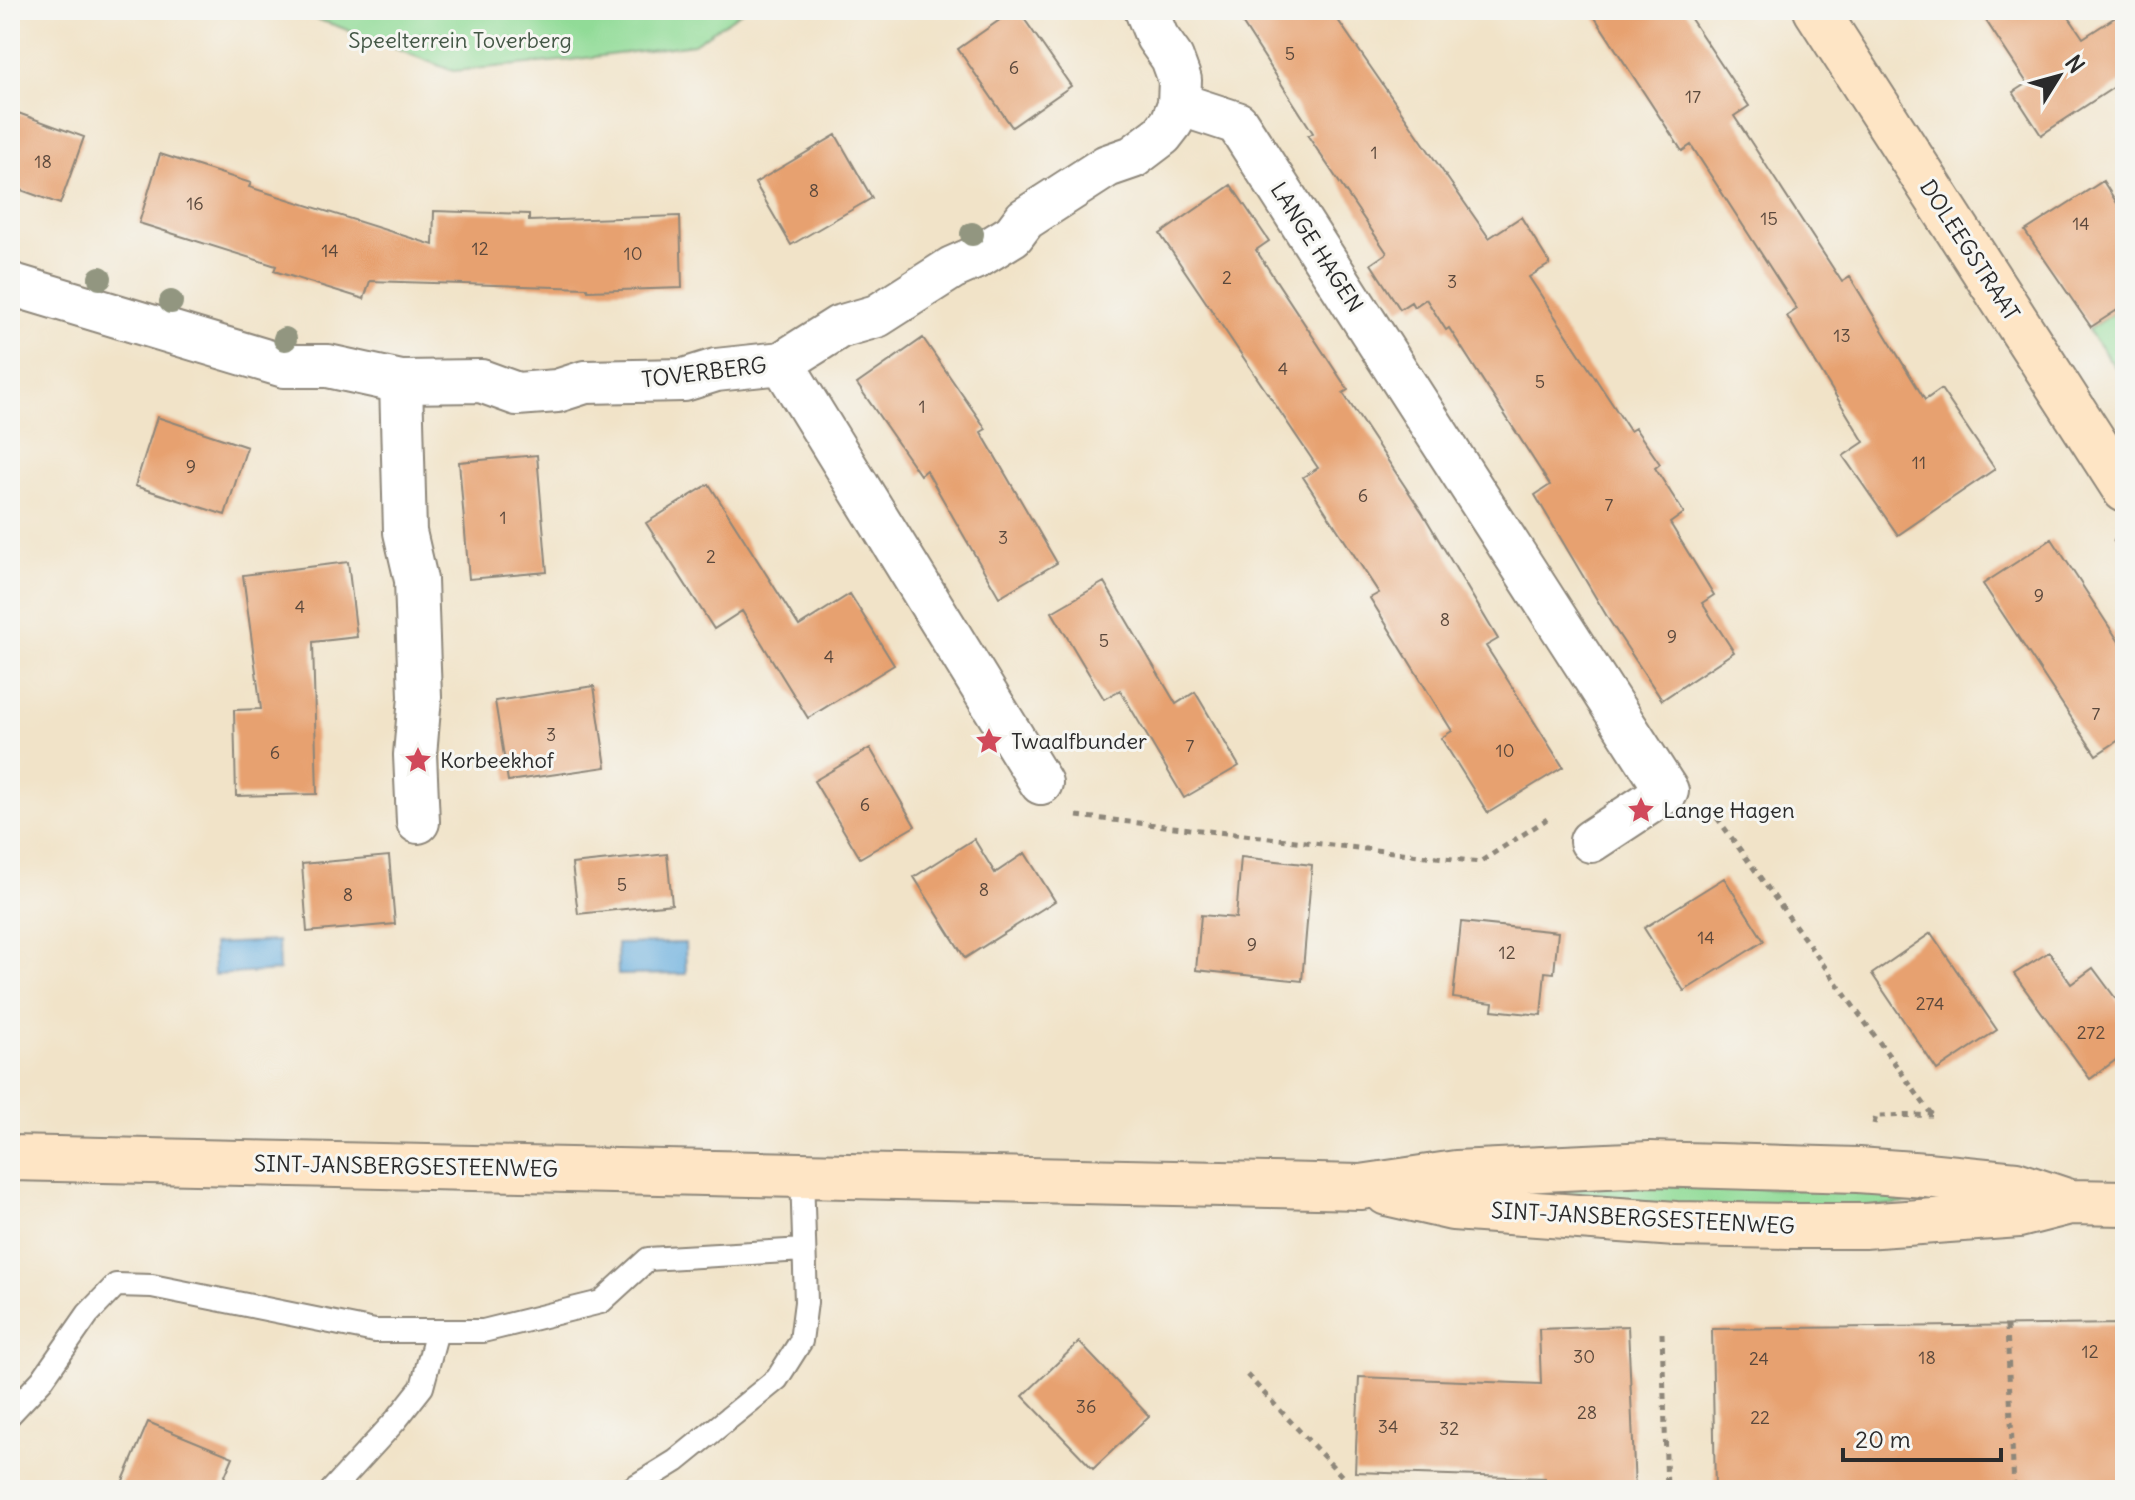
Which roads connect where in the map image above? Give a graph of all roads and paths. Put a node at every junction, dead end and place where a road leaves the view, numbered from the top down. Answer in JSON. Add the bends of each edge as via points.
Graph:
{"nodes":[{"id":1,"x":1146,"y":10,"type":"edge"},
{"id":2,"x":1816,"y":10,"type":"edge"},
{"id":3,"x":1179,"y":104,"type":"junction"},
{"id":4,"x":10,"y":284,"type":"edge"},
{"id":5,"x":782,"y":363,"type":"junction"},
{"id":6,"x":401,"y":382,"type":"junction"},
{"id":7,"x":2125,"y":490,"type":"edge"},
{"id":8,"x":1041,"y":783,"type":"joint"},
{"id":9,"x":1667,"y":791,"type":"junction"},
{"id":10,"x":418,"y":822,"type":"dead end"},
{"id":11,"x":1591,"y":841,"type":"joint"},
{"id":12,"x":1932,"y":1115,"type":"dead end"},
{"id":13,"x":10,"y":1158,"type":"edge"},
{"id":14,"x":802,"y":1174,"type":"junction"},
{"id":15,"x":1361,"y":1187,"type":"junction"},
{"id":16,"x":2070,"y":1202,"type":"junction"},
{"id":17,"x":2125,"y":1203,"type":"edge"},
{"id":18,"x":804,"y":1250,"type":"junction"},
{"id":19,"x":2007,"y":1326,"type":"dead end"},
{"id":20,"x":437,"y":1331,"type":"junction"},
{"id":21,"x":1662,"y":1333,"type":"dead end"},
{"id":22,"x":1247,"y":1375,"type":"dead end"},
{"id":23,"x":10,"y":1414,"type":"edge"},
{"id":24,"x":332,"y":1490,"type":"edge"},
{"id":25,"x":629,"y":1490,"type":"edge"},
{"id":26,"x":1355,"y":1490,"type":"edge"},
{"id":27,"x":1667,"y":1490,"type":"edge"},
{"id":28,"x":2014,"y":1490,"type":"edge"}],
"edges":[{"from":1,"to":3,"type":"street","via":[[1180,80]]},
{"from":2,"to":7,"type":"main road","name":"DOLEEGSTRAAT"},
{"from":3,"to":5,"type":"street","name":"TOVERBERG","via":[[1162,135],[1133,157],[1107,166],[1025,219],[1013,235],[877,316],[839,327]]},
{"from":3,"to":9,"type":"street","name":"LANGE HAGEN","via":[[1237,123]]},
{"from":4,"to":6,"type":"street","name":"TOVERBERG","via":[[284,366],[328,366]]},
{"from":5,"to":6,"type":"street","name":"TOVERBERG","via":[[716,370],[684,380],[585,382],[517,394],[481,381]]},
{"from":5,"to":8,"type":"street"},
{"from":6,"to":10,"type":"street","via":[[405,532],[416,580]]},
{"from":8,"to":11,"type":"path","via":[[1078,817],[1464,861],[1480,862],[1566,807]]},
{"from":9,"to":11,"type":"street"},
{"from":9,"to":12,"type":"path","via":[[1691,777]]},
{"from":13,"to":14,"type":"main road","name":"SINT-JANSBERGSESTEENWEG"},
{"from":14,"to":15,"type":"main road","name":"SINT-JANSBERGSESTEENWEG"},
{"from":14,"to":18,"type":"lane"},
{"from":15,"to":16,"type":"main road","name":"SINT-JANSBERGSESTEENWEG","via":[[1456,1173],[1650,1164],[1926,1175],[2016,1184]]},
{"from":15,"to":16,"type":"main road","name":"SINT-JANSBERGSESTEENWEG","via":[[1453,1208],[1676,1224],[1864,1226],[2019,1215]]},
{"from":16,"to":17,"type":"main road","name":"SINT-JANSBERGSESTEENWEG"},
{"from":18,"to":20,"type":"lane","via":[[648,1259],[601,1302],[483,1331]]},
{"from":18,"to":25,"type":"lane","via":[[801,1341],[777,1379],[676,1461]]},
{"from":19,"to":28,"type":"path"},
{"from":20,"to":23,"type":"lane","via":[[375,1331],[152,1286],[116,1285]]},
{"from":20,"to":24,"type":"lane","via":[[422,1387]]},
{"from":21,"to":27,"type":"path"},
{"from":22,"to":26,"type":"path"}]}
